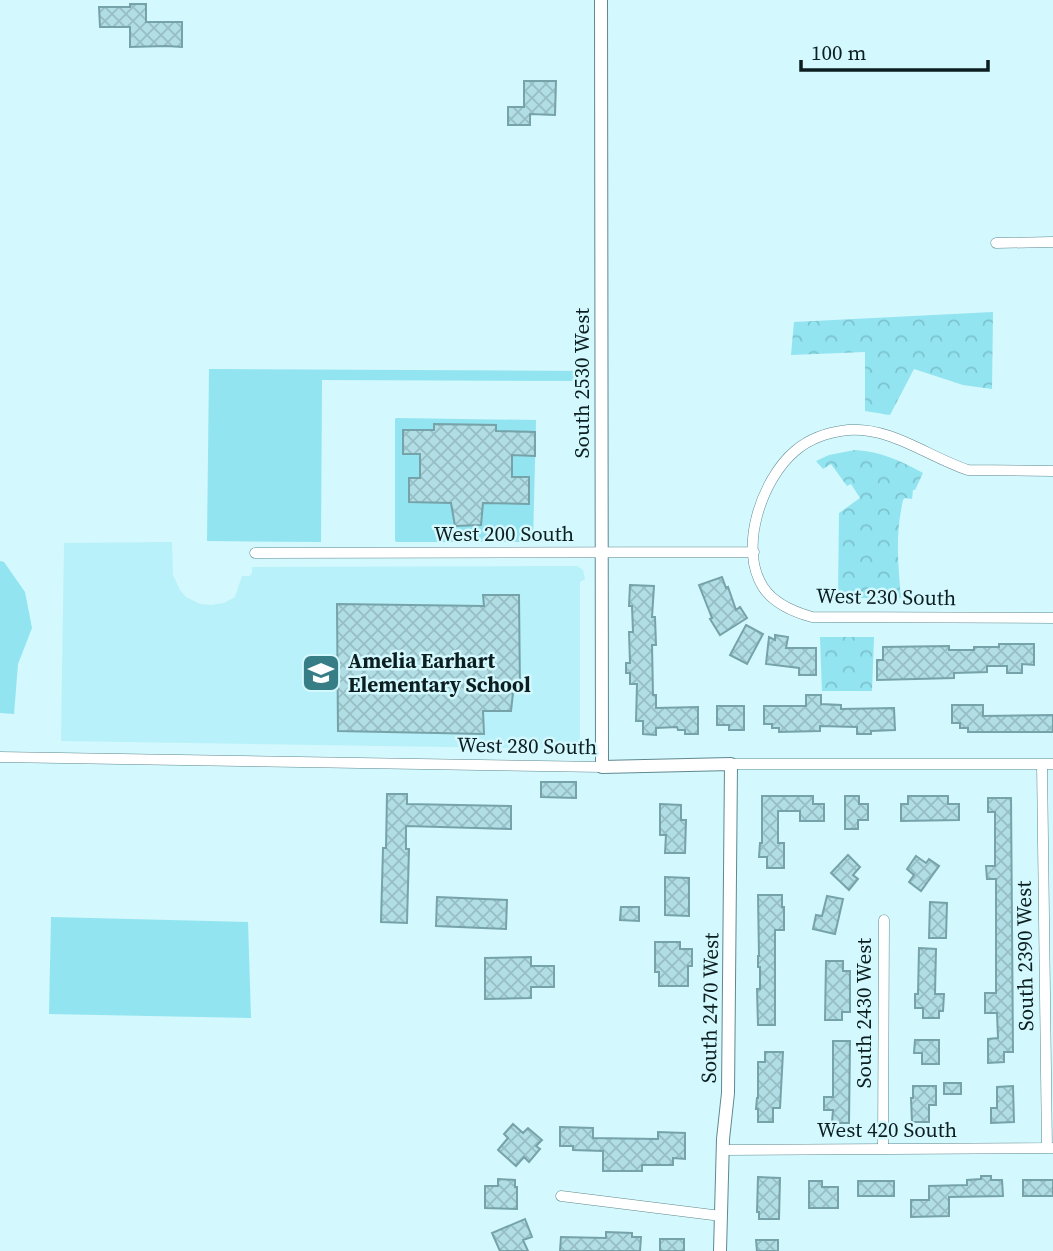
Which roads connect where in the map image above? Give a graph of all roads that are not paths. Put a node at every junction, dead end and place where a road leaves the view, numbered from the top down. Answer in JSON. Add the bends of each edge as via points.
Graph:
{"nodes":[{"id":1,"x":601,"y":0,"type":"edge"},
{"id":2,"x":996,"y":243,"type":"dead end"},
{"id":3,"x":1053,"y":243,"type":"edge"},
{"id":4,"x":1053,"y":471,"type":"edge"},
{"id":5,"x":754,"y":552,"type":"junction"},
{"id":6,"x":255,"y":553,"type":"dead end"},
{"id":7,"x":601,"y":553,"type":"junction"},
{"id":8,"x":1053,"y":618,"type":"edge"},
{"id":9,"x":0,"y":757,"type":"edge"},
{"id":10,"x":731,"y":764,"type":"junction"},
{"id":11,"x":1048,"y":764,"type":"edge"},
{"id":12,"x":602,"y":766,"type":"junction"},
{"id":13,"x":884,"y":920,"type":"dead end"},
{"id":14,"x":1050,"y":1148,"type":"edge"},
{"id":15,"x":883,"y":1149,"type":"junction"},
{"id":16,"x":722,"y":1150,"type":"junction"},
{"id":17,"x":561,"y":1196,"type":"dead end"},
{"id":18,"x":720,"y":1216,"type":"junction"},
{"id":19,"x":720,"y":1251,"type":"edge"}],
"edges":[{"from":1,"to":7,"type":"street","name":"South 2530 West"},
{"from":2,"to":3,"type":"street"},
{"from":4,"to":5,"type":"street","name":"West 230 South","via":[[968,470],[878,432],[827,434],[793,452],[773,477],[756,518]]},
{"from":5,"to":7,"type":"street","name":"West 200 South"},
{"from":5,"to":8,"type":"street","name":"West 230 South","via":[[769,594],[812,617]]},
{"from":6,"to":7,"type":"street","name":"West 200 South"},
{"from":7,"to":12,"type":"street","name":"South 2530 West"},
{"from":9,"to":12,"type":"street","name":"West 280 South"},
{"from":10,"to":11,"type":"street","name":"West 280 South"},
{"from":10,"to":12,"type":"street","name":"West 280 South"},
{"from":10,"to":16,"type":"street","name":"South 2470 West","via":[[728,1093]]},
{"from":11,"to":14,"type":"street","name":"South 2390 West"},
{"from":13,"to":15,"type":"street","name":"South 2430 West"},
{"from":14,"to":15,"type":"street","name":"West 420 South"},
{"from":15,"to":16,"type":"street","name":"West 420 South"},
{"from":16,"to":18,"type":"street","name":"South 2470 West"},
{"from":17,"to":18,"type":"street"},
{"from":18,"to":19,"type":"street","name":"South 2470 West"}]}
